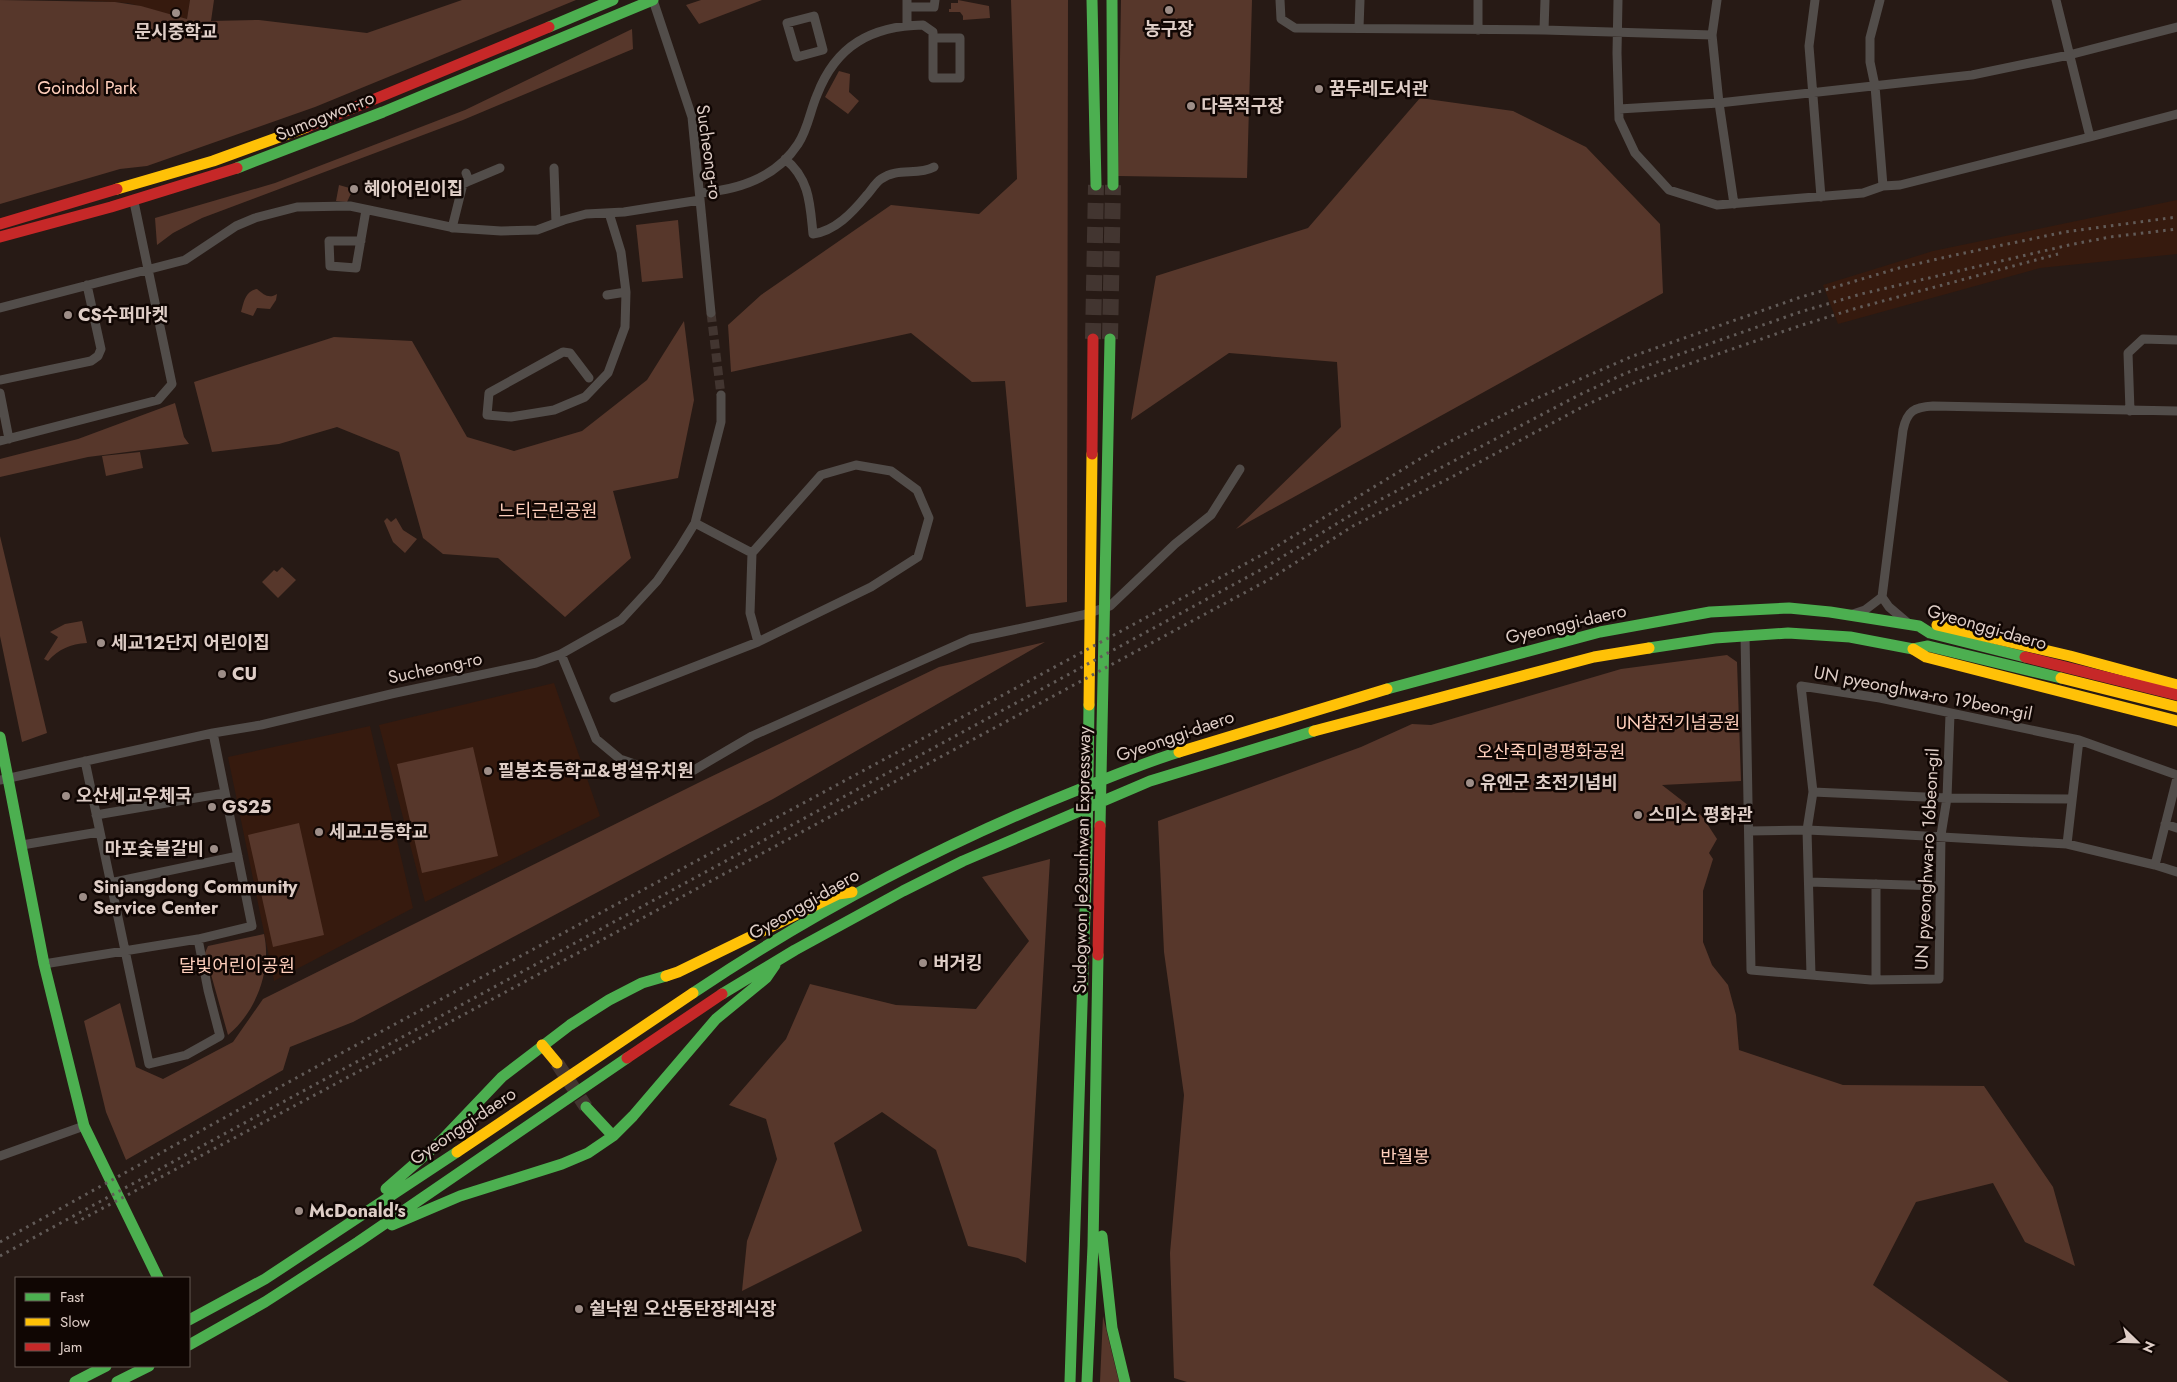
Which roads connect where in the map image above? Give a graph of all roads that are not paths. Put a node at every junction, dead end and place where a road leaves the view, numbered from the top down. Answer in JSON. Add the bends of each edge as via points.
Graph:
{"nodes":[{"id":1,"x":613,"y":0,"type":"edge"},
{"id":2,"x":653,"y":0,"type":"edge"},
{"id":3,"x":935,"y":0,"type":"edge"},
{"id":4,"x":1092,"y":0,"type":"edge"},
{"id":5,"x":1112,"y":0,"type":"edge"},
{"id":6,"x":1280,"y":0,"type":"edge"},
{"id":7,"x":1360,"y":0,"type":"edge"},
{"id":8,"x":1478,"y":0,"type":"edge"},
{"id":9,"x":1545,"y":0,"type":"edge"},
{"id":10,"x":1618,"y":0,"type":"edge"},
{"id":11,"x":1717,"y":0,"type":"edge"},
{"id":12,"x":1815,"y":0,"type":"edge"},
{"id":13,"x":1880,"y":0,"type":"edge"},
{"id":14,"x":2056,"y":0,"type":"edge"},
{"id":15,"x":907,"y":3,"type":"edge"},
{"id":16,"x":907,"y":26,"type":"junction"},
{"id":17,"x":2177,"y":27,"type":"edge"},
{"id":18,"x":1359,"y":28,"type":"junction"},
{"id":19,"x":1478,"y":30,"type":"junction"},
{"id":20,"x":1544,"y":30,"type":"junction"},
{"id":21,"x":1617,"y":32,"type":"junction"},
{"id":22,"x":1712,"y":35,"type":"junction"},
{"id":23,"x":933,"y":38,"type":"junction"},
{"id":24,"x":822,"y":50,"type":"junction"},
{"id":25,"x":2069,"y":55,"type":"junction"},
{"id":26,"x":835,"y":63,"type":"junction"},
{"id":27,"x":1875,"y":86,"type":"junction"},
{"id":28,"x":1812,"y":91,"type":"junction"},
{"id":29,"x":1719,"y":103,"type":"junction"},
{"id":30,"x":1619,"y":110,"type":"junction"},
{"id":31,"x":2177,"y":114,"type":"edge"},
{"id":32,"x":2090,"y":138,"type":"junction"},
{"id":33,"x":785,"y":159,"type":"junction"},
{"id":34,"x":500,"y":168,"type":"dead end"},
{"id":35,"x":554,"y":168,"type":"dead end"},
{"id":36,"x":934,"y":168,"type":"dead end"},
{"id":37,"x":1096,"y":185,"type":"tunnel mouth"},
{"id":38,"x":1113,"y":185,"type":"tunnel mouth"},
{"id":39,"x":1883,"y":186,"type":"junction"},
{"id":40,"x":700,"y":196,"type":"junction"},
{"id":41,"x":1821,"y":197,"type":"junction"},
{"id":42,"x":134,"y":202,"type":"junction"},
{"id":43,"x":1734,"y":204,"type":"junction"},
{"id":44,"x":366,"y":210,"type":"junction"},
{"id":45,"x":610,"y":213,"type":"junction"},
{"id":46,"x":556,"y":222,"type":"junction"},
{"id":47,"x":0,"y":224,"type":"edge"},
{"id":48,"x":452,"y":228,"type":"junction"},
{"id":49,"x":0,"y":237,"type":"edge"},
{"id":50,"x":361,"y":241,"type":"junction"},
{"id":51,"x":149,"y":270,"type":"junction"},
{"id":52,"x":87,"y":285,"type":"junction"},
{"id":53,"x":626,"y":292,"type":"junction"},
{"id":54,"x":607,"y":294,"type":"dead end"},
{"id":55,"x":0,"y":308,"type":"edge"},
{"id":56,"x":711,"y":313,"type":"tunnel mouth"},
{"id":57,"x":1094,"y":339,"type":"tunnel mouth"},
{"id":58,"x":1110,"y":339,"type":"tunnel mouth"},
{"id":59,"x":2177,"y":340,"type":"edge"},
{"id":60,"x":589,"y":378,"type":"dead end"},
{"id":61,"x":0,"y":380,"type":"edge"},
{"id":62,"x":0,"y":393,"type":"edge"},
{"id":63,"x":721,"y":395,"type":"tunnel mouth"},
{"id":64,"x":2130,"y":410,"type":"junction"},
{"id":65,"x":2177,"y":412,"type":"edge"},
{"id":66,"x":10,"y":439,"type":"junction"},
{"id":67,"x":0,"y":441,"type":"edge"},
{"id":68,"x":1240,"y":469,"type":"dead end"},
{"id":69,"x":695,"y":524,"type":"junction"},
{"id":70,"x":752,"y":553,"type":"junction"},
{"id":71,"x":1882,"y":597,"type":"junction"},
{"id":72,"x":1850,"y":614,"type":"junction"},
{"id":73,"x":1914,"y":625,"type":"junction"},
{"id":74,"x":1745,"y":635,"type":"junction"},
{"id":75,"x":758,"y":642,"type":"junction"},
{"id":76,"x":1913,"y":649,"type":"junction"},
{"id":77,"x":561,"y":654,"type":"junction"},
{"id":78,"x":2177,"y":684,"type":"edge"},
{"id":79,"x":2177,"y":696,"type":"edge"},
{"id":80,"x":614,"y":698,"type":"dead end"},
{"id":81,"x":2177,"y":707,"type":"edge"},
{"id":82,"x":1950,"y":714,"type":"junction"},
{"id":83,"x":2177,"y":721,"type":"edge"},
{"id":84,"x":213,"y":733,"type":"junction"},
{"id":85,"x":0,"y":737,"type":"edge"},
{"id":86,"x":2079,"y":740,"type":"junction"},
{"id":87,"x":85,"y":761,"type":"junction"},
{"id":88,"x":2177,"y":777,"type":"edge"},
{"id":89,"x":4,"y":779,"type":"edge"},
{"id":90,"x":1813,"y":792,"type":"junction"},
{"id":91,"x":224,"y":793,"type":"junction"},
{"id":92,"x":1946,"y":798,"type":"junction"},
{"id":93,"x":2072,"y":799,"type":"junction"},
{"id":94,"x":96,"y":815,"type":"junction"},
{"id":95,"x":2165,"y":824,"type":"junction"},
{"id":96,"x":2177,"y":828,"type":"edge"},
{"id":97,"x":1807,"y":830,"type":"junction"},
{"id":98,"x":99,"y":832,"type":"junction"},
{"id":99,"x":1749,"y":832,"type":"junction"},
{"id":100,"x":1941,"y":836,"type":"junction"},
{"id":101,"x":2067,"y":844,"type":"junction"},
{"id":102,"x":22,"y":845,"type":"junction"},
{"id":103,"x":238,"y":856,"type":"junction"},
{"id":104,"x":2155,"y":865,"type":"junction"},
{"id":105,"x":2177,"y":872,"type":"edge"},
{"id":106,"x":1809,"y":882,"type":"junction"},
{"id":107,"x":110,"y":883,"type":"junction"},
{"id":108,"x":1876,"y":884,"type":"junction"},
{"id":109,"x":1940,"y":886,"type":"junction"},
{"id":110,"x":863,"y":890,"type":"junction"},
{"id":111,"x":198,"y":939,"type":"junction"},
{"id":112,"x":125,"y":950,"type":"junction"},
{"id":113,"x":780,"y":959,"type":"junction"},
{"id":114,"x":44,"y":964,"type":"junction"},
{"id":115,"x":1811,"y":975,"type":"junction"},
{"id":116,"x":1876,"y":980,"type":"junction"},
{"id":117,"x":1096,"y":1026,"type":"junction"},
{"id":118,"x":542,"y":1045,"type":"junction"},
{"id":119,"x":557,"y":1063,"type":"tunnel mouth"},
{"id":120,"x":586,"y":1107,"type":"tunnel mouth"},
{"id":121,"x":84,"y":1126,"type":"junction"},
{"id":122,"x":613,"y":1136,"type":"junction"},
{"id":123,"x":0,"y":1156,"type":"edge"},
{"id":124,"x":359,"y":1215,"type":"junction"},
{"id":125,"x":370,"y":1234,"type":"junction"},
{"id":126,"x":158,"y":1277,"type":"edge"},
{"id":127,"x":190,"y":1319,"type":"edge"},
{"id":128,"x":190,"y":1344,"type":"edge"},
{"id":129,"x":104,"y":1367,"type":"edge"},
{"id":130,"x":147,"y":1367,"type":"edge"},
{"id":131,"x":76,"y":1382,"type":"edge"},
{"id":132,"x":117,"y":1382,"type":"edge"},
{"id":133,"x":1070,"y":1382,"type":"edge"},
{"id":134,"x":1087,"y":1382,"type":"edge"},
{"id":135,"x":1125,"y":1382,"type":"edge"}],
"edges":[{"from":1,"to":47,"type":"main road","name":"Sumogwon-ro","via":[[435,76],[212,162]]},
{"from":2,"to":40,"type":"street","name":"Sucheong-ro","via":[[692,118]]},
{"from":2,"to":42,"type":"main road","name":"Sumogwon-ro","via":[[302,145]]},
{"from":3,"to":15,"type":"street","via":[[934,7]]},
{"from":4,"to":37,"type":"main road"},
{"from":5,"to":38,"type":"main road"},
{"from":6,"to":18,"type":"street","via":[[1281,19],[1295,28]]},
{"from":7,"to":18,"type":"street"},
{"from":8,"to":19,"type":"street"},
{"from":9,"to":20,"type":"street"},
{"from":10,"to":21,"type":"street"},
{"from":11,"to":22,"type":"street"},
{"from":12,"to":28,"type":"street","via":[[1809,46]]},
{"from":13,"to":27,"type":"street","via":[[1870,38]]},
{"from":14,"to":25,"type":"street"},
{"from":15,"to":16,"type":"street"},
{"from":16,"to":23,"type":"street","via":[[923,25],[933,32]]},
{"from":16,"to":26,"type":"street","via":[[887,28],[864,38]]},
{"from":17,"to":25,"type":"street"},
{"from":18,"to":19,"type":"street"},
{"from":19,"to":20,"type":"street"},
{"from":20,"to":21,"type":"street"},
{"from":21,"to":22,"type":"street"},
{"from":21,"to":30,"type":"street"},
{"from":22,"to":29,"type":"street"},
{"from":23,"to":23,"type":"street","via":[[933,78],[960,78],[960,38]]},
{"from":24,"to":24,"type":"street","via":[[796,57],[787,23],[814,16]]},
{"from":24,"to":26,"type":"street"},
{"from":25,"to":27,"type":"street","via":[[1972,75]]},
{"from":25,"to":32,"type":"street"},
{"from":26,"to":33,"type":"street","via":[[821,85],[806,129]]},
{"from":27,"to":28,"type":"street"},
{"from":27,"to":39,"type":"street"},
{"from":28,"to":29,"type":"street"},
{"from":28,"to":41,"type":"street"},
{"from":29,"to":30,"type":"street"},
{"from":29,"to":43,"type":"street"},
{"from":30,"to":43,"type":"street","via":[[1619,119],[1635,153],[1669,190],[1717,205]]},
{"from":31,"to":32,"type":"street"},
{"from":32,"to":39,"type":"street","via":[[1900,185]]},
{"from":33,"to":36,"type":"street","via":[[797,170],[806,186],[813,234],[840,222],[882,178],[899,172],[924,172]]},
{"from":33,"to":40,"type":"street","via":[[771,172],[748,184]]},
{"from":34,"to":48,"type":"street","via":[[468,177],[463,184]]},
{"from":35,"to":46,"type":"street"},
{"from":39,"to":41,"type":"street","via":[[1863,193]]},
{"from":40,"to":45,"type":"street","via":[[676,205]]},
{"from":40,"to":56,"type":"street","name":"Sucheong-ro"},
{"from":41,"to":43,"type":"street"},
{"from":42,"to":49,"type":"main road","name":"Sumogwon-ro"},
{"from":42,"to":51,"type":"street"},
{"from":44,"to":48,"type":"street"},
{"from":44,"to":50,"type":"street"},
{"from":44,"to":51,"type":"street","via":[[319,205],[278,211],[236,226],[185,260]]},
{"from":45,"to":46,"type":"street","via":[[586,214]]},
{"from":45,"to":53,"type":"street","via":[[621,252]]},
{"from":46,"to":48,"type":"street","via":[[537,230]]},
{"from":50,"to":50,"type":"street","via":[[356,268],[330,266],[329,241]]},
{"from":51,"to":52,"type":"street"},
{"from":51,"to":66,"type":"street","via":[[172,384],[158,400]]},
{"from":52,"to":55,"type":"street"},
{"from":52,"to":61,"type":"street","via":[[101,349],[98,356],[91,361]]},
{"from":53,"to":54,"type":"street"},
{"from":53,"to":60,"type":"street","via":[[625,327],[608,373],[586,397],[554,410],[510,417],[487,414],[489,393],[564,352],[570,353]]},
{"from":57,"to":133,"type":"main road","name":"Sudogwon Je2sunhwan Expressway","via":[[1087,849]]},
{"from":58,"to":117,"type":"main road","name":"Sudogwon Je2sunhwan Expressway"},
{"from":59,"to":64,"type":"street","via":[[2142,339],[2128,353]]},
{"from":62,"to":66,"type":"street"},
{"from":63,"to":69,"type":"street","name":"Sucheong-ro","via":[[721,422]]},
{"from":64,"to":65,"type":"street"},
{"from":64,"to":71,"type":"street","via":[[1921,406],[1911,411],[1902,430]]},
{"from":66,"to":67,"type":"street"},
{"from":68,"to":77,"type":"street","via":[[1211,515],[1175,544],[1110,606],[1083,615],[970,639],[752,736],[694,770],[652,770],[620,759],[596,740]]},
{"from":69,"to":70,"type":"street"},
{"from":69,"to":77,"type":"street","name":"Sucheong-ro","via":[[657,581],[621,620]]},
{"from":70,"to":75,"type":"street","via":[[750,613]]},
{"from":70,"to":75,"type":"street","via":[[822,475],[856,465],[891,470],[917,490],[929,518],[918,556],[871,587]]},
{"from":71,"to":72,"type":"street","via":[[1865,610]]},
{"from":71,"to":73,"type":"street","via":[[1889,607]]},
{"from":72,"to":73,"type":"main road","name":"Gyeonggi-daero"},
{"from":72,"to":110,"type":"main road","name":"Gyeonggi-daero","via":[[1789,608],[1710,612],[1600,632],[1444,672],[1162,757],[1023,812]]},
{"from":73,"to":78,"type":"main road","via":[[1933,624]]},
{"from":73,"to":79,"type":"main road","name":"Gyeonggi-daero","via":[[1930,633]]},
{"from":74,"to":76,"type":"main road","name":"Gyeonggi-daero","via":[[1788,633],[1850,638]]},
{"from":74,"to":99,"type":"street"},
{"from":74,"to":113,"type":"main road","name":"Gyeonggi-daero","via":[[1594,657],[1354,719],[1150,781],[963,861]]},
{"from":75,"to":80,"type":"street"},
{"from":76,"to":81,"type":"main road","name":"Gyeonggi-daero","via":[[1928,646]]},
{"from":76,"to":83,"type":"main road","via":[[1926,657]]},
{"from":77,"to":84,"type":"street","name":"Sucheong-ro","via":[[536,663]]},
{"from":82,"to":86,"type":"street","name":"UN pyeonghwa-ro 19beon-gil"},
{"from":82,"to":90,"type":"street","name":"UN pyeonghwa-ro 19beon-gil","via":[[1880,698],[1802,686]]},
{"from":82,"to":92,"type":"street","name":"UN pyeonghwa-ro 16beon-gil"},
{"from":84,"to":87,"type":"street","name":"Sucheong-ro"},
{"from":84,"to":91,"type":"street"},
{"from":85,"to":89,"type":"main road"},
{"from":86,"to":88,"type":"street","name":"UN pyeonghwa-ro 19beon-gil"},
{"from":86,"to":93,"type":"street"},
{"from":87,"to":89,"type":"street","name":"Sucheong-ro"},
{"from":87,"to":94,"type":"street"},
{"from":88,"to":95,"type":"street"},
{"from":89,"to":102,"type":"main road"},
{"from":90,"to":92,"type":"street"},
{"from":90,"to":97,"type":"street","name":"UN pyeonghwa-ro 19beon-gil"},
{"from":91,"to":94,"type":"street"},
{"from":91,"to":103,"type":"street"},
{"from":92,"to":93,"type":"street"},
{"from":92,"to":100,"type":"street","name":"UN pyeonghwa-ro 16beon-gil"},
{"from":93,"to":101,"type":"street"},
{"from":94,"to":98,"type":"street"},
{"from":95,"to":96,"type":"street"},
{"from":95,"to":104,"type":"street"},
{"from":97,"to":99,"type":"street"},
{"from":97,"to":100,"type":"street"},
{"from":97,"to":106,"type":"street","name":"UN pyeonghwa-ro 19beon-gil"},
{"from":98,"to":102,"type":"street"},
{"from":98,"to":107,"type":"street"},
{"from":99,"to":115,"type":"street","name":"UN pyeonghwa-ro 16beon-gil","via":[[1751,970]]},
{"from":100,"to":101,"type":"street"},
{"from":100,"to":109,"type":"street","name":"UN pyeonghwa-ro 16beon-gil"},
{"from":101,"to":104,"type":"street"},
{"from":102,"to":114,"type":"main road"},
{"from":103,"to":107,"type":"street"},
{"from":103,"to":111,"type":"street","via":[[252,926]]},
{"from":104,"to":105,"type":"street"},
{"from":106,"to":108,"type":"street"},
{"from":106,"to":115,"type":"street","name":"UN pyeonghwa-ro 19beon-gil"},
{"from":107,"to":112,"type":"street"},
{"from":108,"to":109,"type":"street"},
{"from":108,"to":116,"type":"street"},
{"from":109,"to":116,"type":"street","name":"UN pyeonghwa-ro 16beon-gil","via":[[1939,979]]},
{"from":110,"to":118,"type":"main road","via":[[838,894],[678,972],[642,983],[609,1000]]},
{"from":110,"to":124,"type":"main road","name":"Gyeonggi-daero","via":[[732,967]]},
{"from":111,"to":112,"type":"street"},
{"from":111,"to":112,"type":"street","via":[[220,1036],[186,1055],[149,1064]]},
{"from":112,"to":114,"type":"street"},
{"from":113,"to":122,"type":"main road","via":[[766,978],[716,1019]]},
{"from":113,"to":125,"type":"main road","name":"Gyeonggi-daero","via":[[718,996]]},
{"from":114,"to":121,"type":"main road"},
{"from":115,"to":116,"type":"street","name":"UN pyeonghwa-ro 16beon-gil"},
{"from":117,"to":134,"type":"main road","name":"Sudogwon Je2sunhwan Expressway","via":[[1093,1246]]},
{"from":117,"to":135,"type":"main road","via":[[1100,1084],[1100,1218],[1112,1324]]},
{"from":118,"to":119,"type":"main road"},
{"from":118,"to":124,"type":"main road","via":[[502,1077],[442,1140]]},
{"from":120,"to":122,"type":"main road"},
{"from":121,"to":123,"type":"street"},
{"from":121,"to":126,"type":"main road"},
{"from":122,"to":125,"type":"main road","via":[[588,1153],[562,1164],[460,1196]]},
{"from":124,"to":127,"type":"main road","name":"Gyeonggi-daero","via":[[265,1278]]},
{"from":125,"to":128,"type":"main road","name":"Gyeonggi-daero","via":[[265,1302]]},
{"from":129,"to":131,"type":"main road"},
{"from":130,"to":132,"type":"main road"}]}
